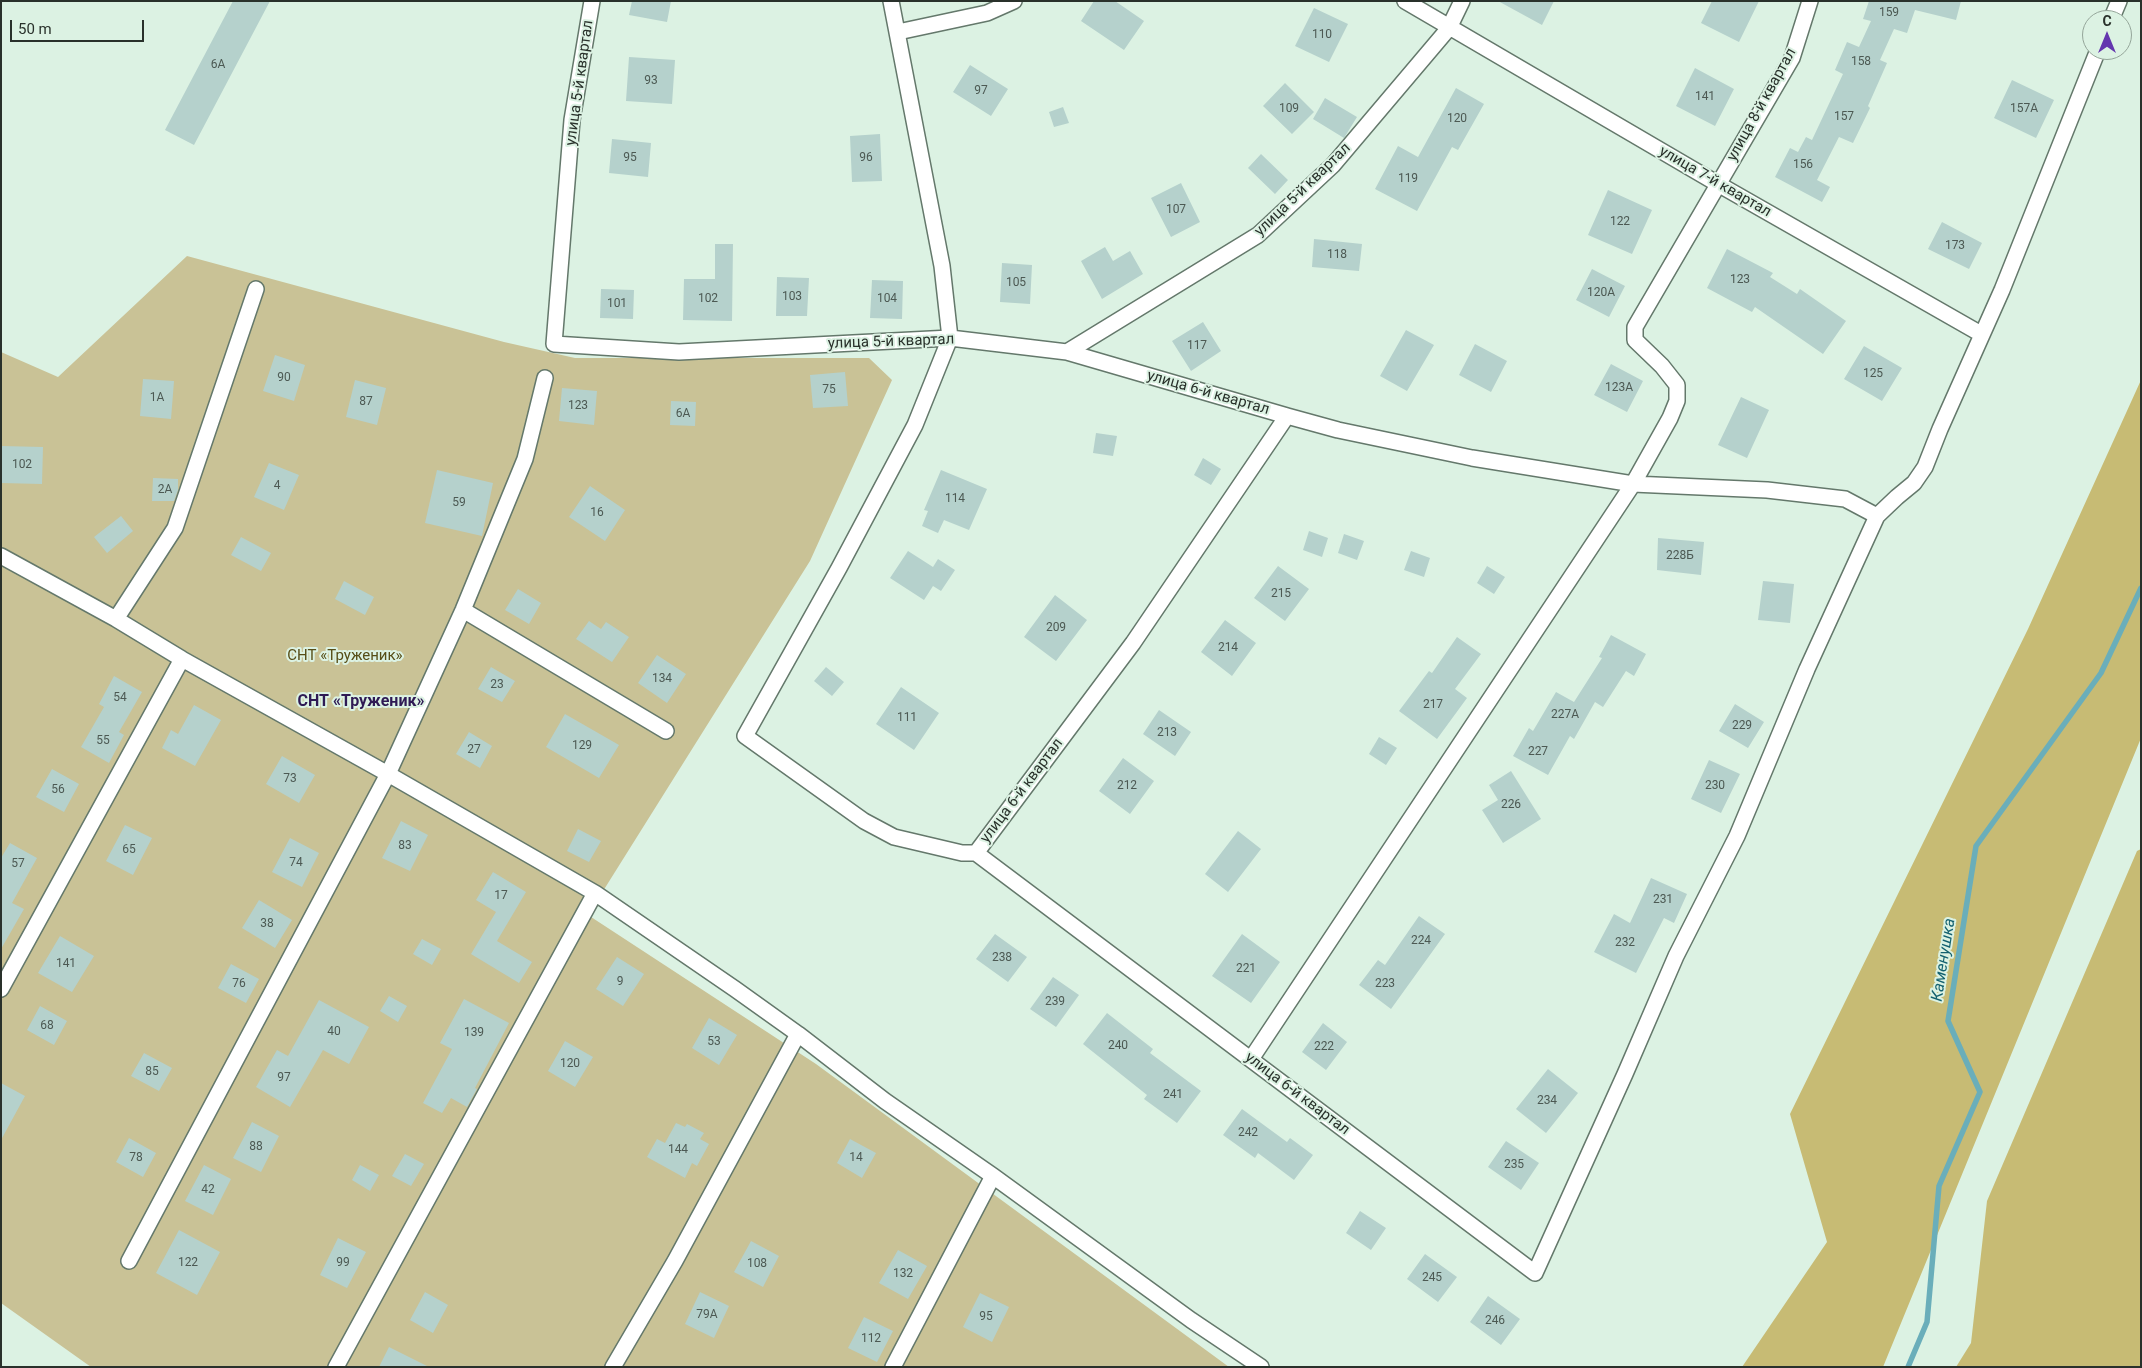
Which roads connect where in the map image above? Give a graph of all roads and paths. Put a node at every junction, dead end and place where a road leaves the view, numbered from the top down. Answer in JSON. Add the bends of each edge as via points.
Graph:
{"nodes":[{"id":1,"x":592,"y":1,"type":"edge"},
{"id":2,"x":892,"y":1,"type":"edge"},
{"id":3,"x":1014,"y":1,"type":"edge"},
{"id":4,"x":1405,"y":1,"type":"edge"},
{"id":5,"x":1462,"y":1,"type":"edge"},
{"id":6,"x":1810,"y":1,"type":"edge"},
{"id":7,"x":1449,"y":28,"type":"junction"},
{"id":8,"x":898,"y":32,"type":"junction"},
{"id":9,"x":2094,"y":60,"type":"edge"},
{"id":10,"x":1718,"y":184,"type":"junction"},
{"id":11,"x":256,"y":289,"type":"dead end"},
{"id":12,"x":1981,"y":334,"type":"junction"},
{"id":13,"x":950,"y":338,"type":"junction"},
{"id":14,"x":1067,"y":352,"type":"junction"},
{"id":15,"x":545,"y":378,"type":"dead end"},
{"id":16,"x":1287,"y":416,"type":"junction"},
{"id":17,"x":1633,"y":484,"type":"junction"},
{"id":18,"x":1877,"y":516,"type":"junction"},
{"id":19,"x":1,"y":556,"type":"edge"},
{"id":20,"x":463,"y":610,"type":"junction"},
{"id":21,"x":116,"y":619,"type":"junction"},
{"id":22,"x":182,"y":659,"type":"junction"},
{"id":23,"x":666,"y":731,"type":"dead end"},
{"id":24,"x":388,"y":774,"type":"junction"},
{"id":25,"x":976,"y":853,"type":"junction"},
{"id":26,"x":596,"y":893,"type":"junction"},
{"id":27,"x":1,"y":989,"type":"edge"},
{"id":28,"x":798,"y":1034,"type":"junction"},
{"id":29,"x":1251,"y":1059,"type":"junction"},
{"id":30,"x":993,"y":1176,"type":"junction"},
{"id":31,"x":128,"y":1261,"type":"dead end"},
{"id":32,"x":336,"y":1367,"type":"edge"},
{"id":33,"x":613,"y":1367,"type":"edge"},
{"id":34,"x":893,"y":1367,"type":"edge"},
{"id":35,"x":1261,"y":1367,"type":"edge"}],
"edges":[{"from":1,"to":13,"type":"street","name":"улица 5-й квартал","via":[[572,120],[554,344],[679,352]]},
{"from":2,"to":8,"type":"street"},
{"from":3,"to":8,"type":"street","via":[[987,13]]},
{"from":4,"to":7,"type":"street","name":"улица 7-й квартал"},
{"from":5,"to":7,"type":"street","name":"улица 5-й квартал"},
{"from":6,"to":10,"type":"street","name":"улица 8-й квартал","via":[[1792,58]]},
{"from":7,"to":10,"type":"street","name":"улица 7-й квартал"},
{"from":7,"to":14,"type":"street","name":"улица 5-й квартал","via":[[1333,165],[1258,235]]},
{"from":8,"to":13,"type":"street","via":[[942,266]]},
{"from":9,"to":12,"type":"street","via":[[2002,290]]},
{"from":10,"to":12,"type":"street","name":"улица 7-й квартал"},
{"from":10,"to":17,"type":"street","name":"улица 8-й квартал","via":[[1635,327],[1634,340],[1677,385],[1670,418]]},
{"from":11,"to":21,"type":"street","via":[[175,528]]},
{"from":12,"to":18,"type":"street","via":[[1925,467],[1914,484]]},
{"from":13,"to":14,"type":"street","name":"улица 5-й квартал"},
{"from":13,"to":25,"type":"street","via":[[916,424],[744,736],[864,821],[894,837],[962,853]]},
{"from":14,"to":16,"type":"street","name":"улица 6-й квартал"},
{"from":15,"to":20,"type":"street","via":[[525,459]]},
{"from":16,"to":17,"type":"street","via":[[1472,458]]},
{"from":16,"to":25,"type":"street","name":"улица 6-й квартал","via":[[1133,642]]},
{"from":17,"to":18,"type":"street","via":[[1767,490],[1845,499]]},
{"from":17,"to":29,"type":"street","name":"улица 8-й квартал"},
{"from":18,"to":29,"type":"street","name":"улица 6-й квартал","via":[[1737,836],[1676,956],[1535,1273]]},
{"from":19,"to":21,"type":"street"},
{"from":20,"to":23,"type":"street"},
{"from":20,"to":24,"type":"street"},
{"from":21,"to":22,"type":"street"},
{"from":22,"to":24,"type":"street"},
{"from":22,"to":27,"type":"street"},
{"from":24,"to":26,"type":"street"},
{"from":24,"to":31,"type":"street"},
{"from":25,"to":29,"type":"street","name":"улица 6-й квартал"},
{"from":26,"to":28,"type":"street"},
{"from":26,"to":32,"type":"street"},
{"from":28,"to":30,"type":"street","via":[[885,1101]]},
{"from":28,"to":33,"type":"street","via":[[675,1261]]},
{"from":30,"to":34,"type":"street"},
{"from":30,"to":35,"type":"street"}]}
